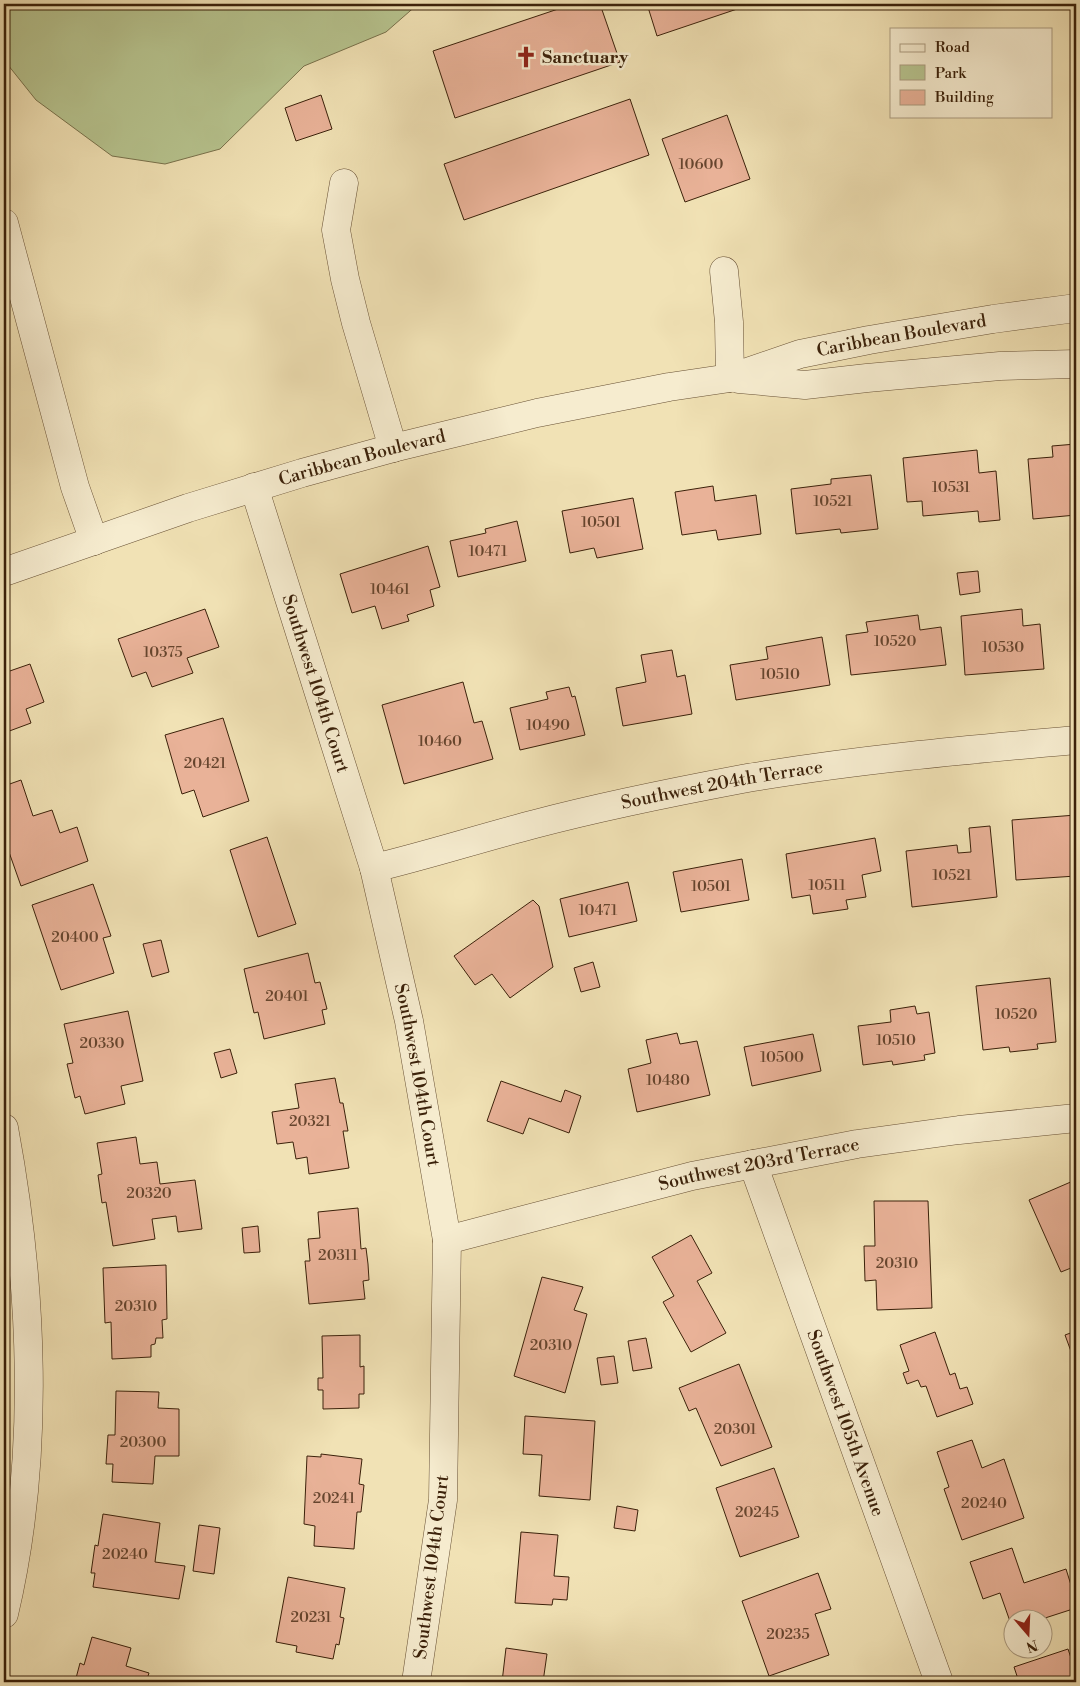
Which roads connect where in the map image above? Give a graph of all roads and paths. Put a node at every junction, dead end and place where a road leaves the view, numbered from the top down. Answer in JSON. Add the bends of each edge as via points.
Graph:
{"nodes":[{"id":1,"x":344,"y":183,"type":"dead end"},
{"id":2,"x":4,"y":223,"type":"edge"},
{"id":3,"x":724,"y":271,"type":"dead end"},
{"id":4,"x":1076,"y":308,"type":"edge"},
{"id":5,"x":1076,"y":364,"type":"edge"},
{"id":6,"x":730,"y":378,"type":"junction"},
{"id":7,"x":393,"y":448,"type":"junction"},
{"id":8,"x":254,"y":487,"type":"junction"},
{"id":9,"x":94,"y":541,"type":"junction"},
{"id":10,"x":4,"y":572,"type":"edge"},
{"id":11,"x":1076,"y":740,"type":"edge"},
{"id":12,"x":374,"y":868,"type":"junction"},
{"id":13,"x":1076,"y":1118,"type":"edge"},
{"id":14,"x":4,"y":1128,"type":"edge"},
{"id":15,"x":753,"y":1164,"type":"junction"},
{"id":16,"x":447,"y":1240,"type":"junction"},
{"id":17,"x":4,"y":1614,"type":"edge"},
{"id":18,"x":416,"y":1682,"type":"edge"},
{"id":19,"x":939,"y":1682,"type":"edge"}],
"edges":[{"from":1,"to":7,"type":"street","via":[[336,230],[345,279]]},
{"from":2,"to":9,"type":"street","via":[[74,487]]},
{"from":3,"to":6,"type":"street"},
{"from":4,"to":6,"type":"street","name":"Caribbean Boulevard","via":[[843,345],[800,354]]},
{"from":5,"to":6,"type":"street","name":"Caribbean Boulevard","via":[[990,367],[805,385]]},
{"from":6,"to":7,"type":"street","name":"Caribbean Boulevard","via":[[537,413]]},
{"from":7,"to":8,"type":"street","name":"Caribbean Boulevard"},
{"from":8,"to":9,"type":"street","name":"Caribbean Boulevard"},
{"from":8,"to":12,"type":"street","name":"Southwest 104th Court"},
{"from":9,"to":10,"type":"street","name":"Caribbean Boulevard"},
{"from":11,"to":12,"type":"street","name":"Southwest 204th Terrace","via":[[904,756],[742,779],[536,824]]},
{"from":12,"to":16,"type":"street","name":"Southwest 104th Court","via":[[409,1021]]},
{"from":13,"to":15,"type":"street","name":"Southwest 203rd Terrace","via":[[857,1144]]},
{"from":14,"to":17,"type":"street","via":[[25,1280],[28,1383],[25,1473]]},
{"from":15,"to":16,"type":"street","name":"Southwest 203rd Terrace","via":[[692,1176]]},
{"from":15,"to":19,"type":"street","name":"Southwest 105th Avenue"},
{"from":16,"to":18,"type":"street","name":"Southwest 104th Court","via":[[443,1500]]}]}
